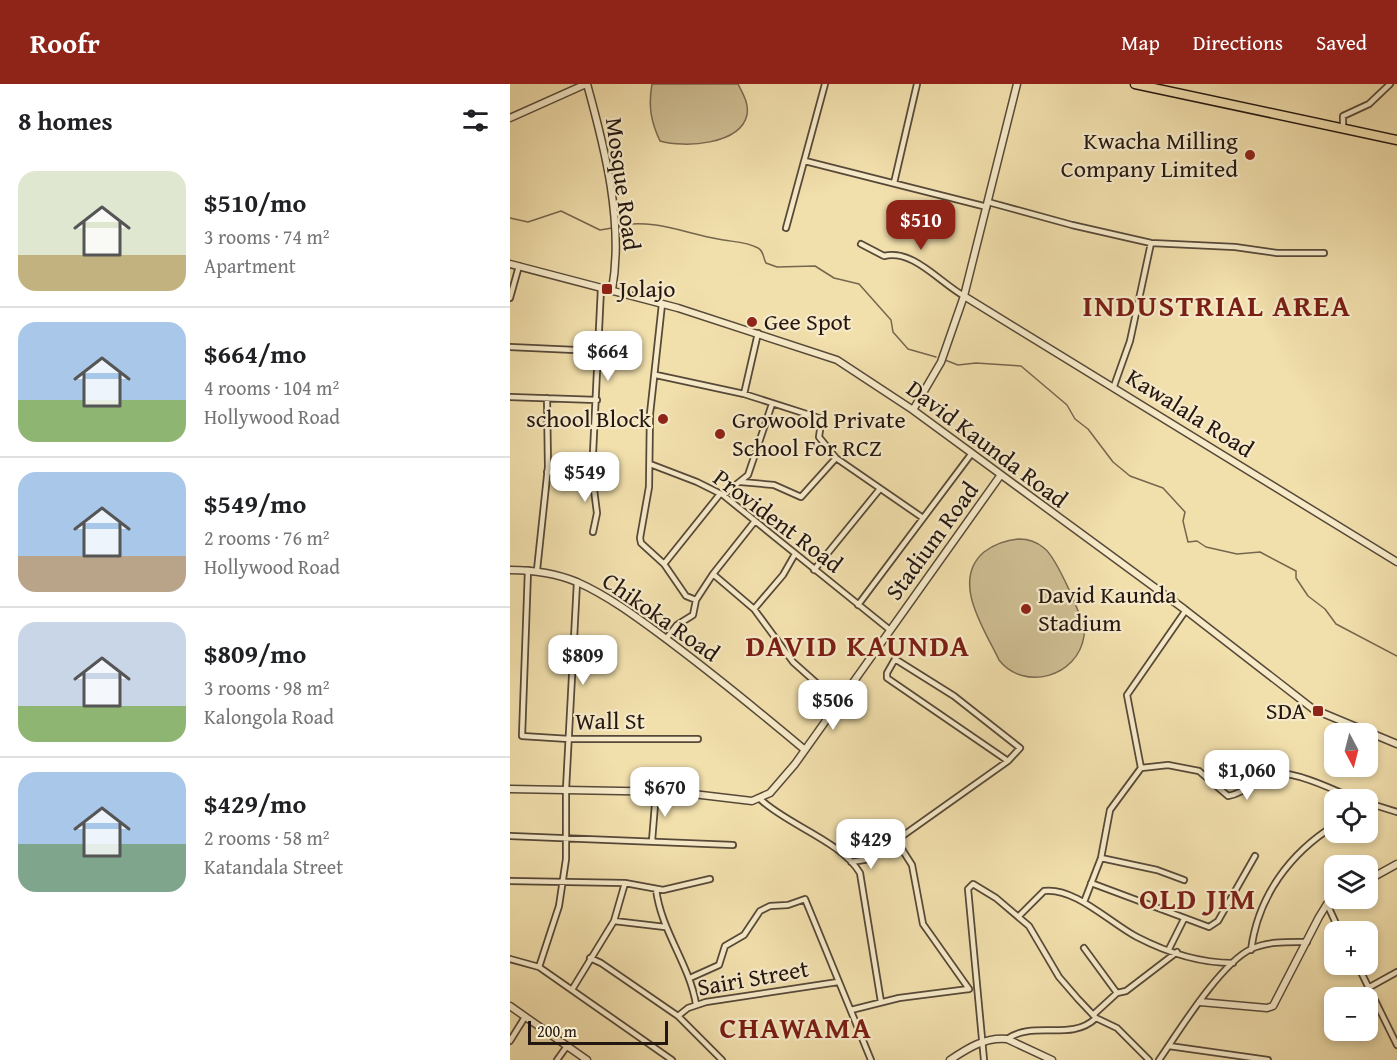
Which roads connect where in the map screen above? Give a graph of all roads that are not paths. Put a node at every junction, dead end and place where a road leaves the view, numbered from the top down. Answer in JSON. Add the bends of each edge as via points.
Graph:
{"nodes":[{"id":1,"x":587,"y":84,"type":"edge"},
{"id":2,"x":825,"y":84,"type":"edge"},
{"id":3,"x":917,"y":84,"type":"edge"},
{"id":4,"x":1017,"y":84,"type":"edge"},
{"id":5,"x":1135,"y":84,"type":"edge"},
{"id":6,"x":1146,"y":85,"type":"edge"},
{"id":7,"x":1387,"y":85,"type":"edge"},
{"id":8,"x":510,"y":118,"type":"edge"},
{"id":9,"x":1343,"y":129,"type":"junction"},
{"id":10,"x":1397,"y":140,"type":"edge"},
{"id":11,"x":805,"y":161,"type":"junction"},
{"id":12,"x":894,"y":183,"type":"junction"},
{"id":13,"x":987,"y":205,"type":"junction"},
{"id":14,"x":786,"y":228,"type":"dead end"},
{"id":15,"x":1151,"y":243,"type":"junction"},
{"id":16,"x":861,"y":244,"type":"dead end"},
{"id":17,"x":1324,"y":253,"type":"dead end"},
{"id":18,"x":510,"y":264,"type":"edge"},
{"id":19,"x":519,"y":266,"type":"junction"},
{"id":20,"x":601,"y":288,"type":"junction"},
{"id":21,"x":612,"y":290,"type":"junction"},
{"id":22,"x":964,"y":296,"type":"junction"},
{"id":23,"x":510,"y":298,"type":"edge"},
{"id":24,"x":662,"y":304,"type":"junction"},
{"id":25,"x":758,"y":333,"type":"junction"},
{"id":26,"x":510,"y":347,"type":"edge"},
{"id":27,"x":597,"y":351,"type":"junction"},
{"id":28,"x":656,"y":375,"type":"junction"},
{"id":29,"x":1114,"y":387,"type":"junction"},
{"id":30,"x":744,"y":394,"type":"junction"},
{"id":31,"x":510,"y":396,"type":"edge"},
{"id":32,"x":547,"y":398,"type":"junction"},
{"id":33,"x":597,"y":400,"type":"junction"},
{"id":34,"x":772,"y":404,"type":"junction"},
{"id":35,"x":913,"y":410,"type":"junction"},
{"id":36,"x":972,"y":453,"type":"junction"},
{"id":37,"x":836,"y":458,"type":"junction"},
{"id":38,"x":650,"y":464,"type":"junction"},
{"id":39,"x":547,"y":472,"type":"junction"},
{"id":40,"x":592,"y":474,"type":"junction"},
{"id":41,"x":1000,"y":476,"type":"junction"},
{"id":42,"x":741,"y":482,"type":"junction"},
{"id":43,"x":879,"y":489,"type":"junction"},
{"id":44,"x":722,"y":494,"type":"junction"},
{"id":45,"x":923,"y":518,"type":"junction"},
{"id":46,"x":755,"y":521,"type":"junction"},
{"id":47,"x":593,"y":532,"type":"dead end"},
{"id":48,"x":795,"y":555,"type":"junction"},
{"id":49,"x":1397,"y":562,"type":"edge"},
{"id":50,"x":664,"y":564,"type":"junction"},
{"id":51,"x":510,"y":570,"type":"edge"},
{"id":52,"x":528,"y":570,"type":"junction"},
{"id":53,"x":537,"y":570,"type":"junction"},
{"id":54,"x":814,"y":570,"type":"junction"},
{"id":55,"x":713,"y":574,"type":"junction"},
{"id":56,"x":577,"y":582,"type":"junction"},
{"id":57,"x":696,"y":600,"type":"junction"},
{"id":58,"x":858,"y":604,"type":"junction"},
{"id":59,"x":754,"y":609,"type":"junction"},
{"id":60,"x":1186,"y":610,"type":"junction"},
{"id":61,"x":890,"y":630,"type":"junction"},
{"id":62,"x":666,"y":639,"type":"junction"},
{"id":63,"x":839,"y":703,"type":"junction"},
{"id":64,"x":569,"y":739,"type":"junction"},
{"id":65,"x":698,"y":739,"type":"dead end"},
{"id":66,"x":1397,"y":744,"type":"edge"},
{"id":67,"x":805,"y":750,"type":"junction"},
{"id":68,"x":1008,"y":761,"type":"junction"},
{"id":69,"x":1139,"y":770,"type":"junction"},
{"id":70,"x":510,"y":789,"type":"edge"},
{"id":71,"x":566,"y":789,"type":"junction"},
{"id":72,"x":1326,"y":789,"type":"edge"},
{"id":73,"x":656,"y":792,"type":"junction"},
{"id":74,"x":760,"y":799,"type":"junction"},
{"id":75,"x":1378,"y":806,"type":"edge"},
{"id":76,"x":1397,"y":812,"type":"edge"},
{"id":77,"x":1324,"y":832,"type":"edge"},
{"id":78,"x":510,"y":836,"type":"edge"},
{"id":79,"x":566,"y":838,"type":"junction"},
{"id":80,"x":896,"y":840,"type":"junction"},
{"id":81,"x":652,"y":841,"type":"junction"},
{"id":82,"x":732,"y":845,"type":"dead end"},
{"id":83,"x":1255,"y":856,"type":"dead end"},
{"id":84,"x":1101,"y":858,"type":"junction"},
{"id":85,"x":851,"y":862,"type":"junction"},
{"id":86,"x":1397,"y":864,"type":"edge"},
{"id":87,"x":1378,"y":874,"type":"edge"},
{"id":88,"x":710,"y":879,"type":"dead end"},
{"id":89,"x":1184,"y":880,"type":"dead end"},
{"id":90,"x":510,"y":881,"type":"edge"},
{"id":91,"x":562,"y":882,"type":"junction"},
{"id":92,"x":625,"y":883,"type":"junction"},
{"id":93,"x":1091,"y":883,"type":"junction"},
{"id":94,"x":656,"y":889,"type":"junction"},
{"id":95,"x":1084,"y":902,"type":"junction"},
{"id":96,"x":1324,"y":908,"type":"edge"},
{"id":97,"x":1019,"y":916,"type":"junction"},
{"id":98,"x":1184,"y":919,"type":"junction"},
{"id":99,"x":614,"y":921,"type":"junction"},
{"id":100,"x":665,"y":927,"type":"junction"},
{"id":101,"x":1307,"y":942,"type":"junction"},
{"id":102,"x":1084,"y":948,"type":"dead end"},
{"id":103,"x":1169,"y":949,"type":"junction"},
{"id":104,"x":1251,"y":950,"type":"junction"},
{"id":105,"x":1177,"y":952,"type":"junction"},
{"id":106,"x":590,"y":958,"type":"junction"},
{"id":107,"x":510,"y":959,"type":"edge"},
{"id":108,"x":1233,"y":963,"type":"junction"},
{"id":109,"x":540,"y":967,"type":"junction"},
{"id":110,"x":1397,"y":972,"type":"edge"},
{"id":111,"x":690,"y":978,"type":"junction"},
{"id":112,"x":838,"y":982,"type":"junction"},
{"id":113,"x":1370,"y":987,"type":"edge"},
{"id":114,"x":573,"y":988,"type":"junction"},
{"id":115,"x":976,"y":988,"type":"junction"},
{"id":116,"x":969,"y":989,"type":"junction"},
{"id":117,"x":1117,"y":993,"type":"junction"},
{"id":118,"x":881,"y":1002,"type":"junction"},
{"id":119,"x":1200,"y":1002,"type":"junction"},
{"id":120,"x":696,"y":1004,"type":"junction"},
{"id":121,"x":510,"y":1006,"type":"edge"},
{"id":122,"x":1378,"y":1008,"type":"edge"},
{"id":123,"x":851,"y":1010,"type":"junction"},
{"id":124,"x":678,"y":1016,"type":"junction"},
{"id":125,"x":1095,"y":1016,"type":"junction"},
{"id":126,"x":525,"y":1017,"type":"junction"},
{"id":127,"x":1007,"y":1039,"type":"junction"},
{"id":128,"x":510,"y":1041,"type":"edge"},
{"id":129,"x":981,"y":1042,"type":"junction"},
{"id":130,"x":1397,"y":1045,"type":"edge"},
{"id":131,"x":567,"y":1046,"type":"junction"},
{"id":132,"x":1169,"y":1046,"type":"junction"},
{"id":133,"x":557,"y":1060,"type":"edge"},
{"id":134,"x":587,"y":1060,"type":"edge"},
{"id":135,"x":672,"y":1060,"type":"edge"},
{"id":136,"x":722,"y":1060,"type":"edge"},
{"id":137,"x":871,"y":1060,"type":"edge"},
{"id":138,"x":950,"y":1060,"type":"edge"},
{"id":139,"x":984,"y":1060,"type":"edge"},
{"id":140,"x":1052,"y":1060,"type":"edge"},
{"id":141,"x":1149,"y":1060,"type":"edge"},
{"id":142,"x":1159,"y":1060,"type":"edge"},
{"id":143,"x":1267,"y":1060,"type":"edge"}],
"edges":[{"from":1,"to":8,"type":"street"},
{"from":1,"to":21,"type":"street","name":"Mosque Road","via":[[615,230]]},
{"from":2,"to":11,"type":"street"},
{"from":3,"to":12,"type":"street"},
{"from":4,"to":13,"type":"street"},
{"from":5,"to":6,"type":"highway"},
{"from":6,"to":9,"type":"highway"},
{"from":7,"to":9,"type":"street","via":[[1369,104],[1343,116]]},
{"from":9,"to":10,"type":"highway"},
{"from":11,"to":12,"type":"street"},
{"from":11,"to":14,"type":"street"},
{"from":12,"to":13,"type":"street"},
{"from":13,"to":15,"type":"street"},
{"from":13,"to":22,"type":"street"},
{"from":15,"to":17,"type":"street"},
{"from":15,"to":29,"type":"street","via":[[1130,341]]},
{"from":16,"to":22,"type":"street","via":[[884,256],[896,253],[909,257]]},
{"from":18,"to":19,"type":"street","name":"David Kaunda Road"},
{"from":19,"to":20,"type":"street","name":"David Kaunda Road"},
{"from":19,"to":23,"type":"street"},
{"from":20,"to":21,"type":"street","name":"David Kaunda Road"},
{"from":20,"to":27,"type":"street"},
{"from":21,"to":24,"type":"street","name":"David Kaunda Road"},
{"from":22,"to":29,"type":"street","name":"Kawalala Road"},
{"from":22,"to":35,"type":"street","via":[[941,362]]},
{"from":24,"to":25,"type":"street","name":"David Kaunda Road"},
{"from":24,"to":28,"type":"street"},
{"from":25,"to":30,"type":"street"},
{"from":25,"to":35,"type":"street","name":"David Kaunda Road","via":[[837,360]]},
{"from":26,"to":27,"type":"street"},
{"from":27,"to":33,"type":"street"},
{"from":28,"to":30,"type":"street"},
{"from":28,"to":38,"type":"street","via":[[650,414]]},
{"from":29,"to":49,"type":"street","name":"Kawalala Road"},
{"from":30,"to":34,"type":"street"},
{"from":31,"to":32,"type":"street"},
{"from":32,"to":33,"type":"street"},
{"from":32,"to":39,"type":"street"},
{"from":33,"to":40,"type":"street"},
{"from":34,"to":37,"type":"street","via":[[819,418],[819,437]]},
{"from":34,"to":42,"type":"street","via":[[748,475]]},
{"from":35,"to":36,"type":"street","name":"David Kaunda Road"},
{"from":36,"to":41,"type":"street","name":"David Kaunda Road"},
{"from":36,"to":45,"type":"street"},
{"from":37,"to":42,"type":"street","via":[[801,497],[774,485]]},
{"from":37,"to":43,"type":"street"},
{"from":38,"to":44,"type":"street","name":"Provident Road"},
{"from":38,"to":50,"type":"street","via":[[640,538]]},
{"from":39,"to":40,"type":"street"},
{"from":39,"to":53,"type":"street"},
{"from":40,"to":47,"type":"street","via":[[597,513]]},
{"from":41,"to":60,"type":"street","name":"David Kaunda Road"},
{"from":41,"to":61,"type":"street","name":"Stadium Road"},
{"from":42,"to":44,"type":"street"},
{"from":43,"to":45,"type":"street"},
{"from":43,"to":54,"type":"street"},
{"from":44,"to":46,"type":"street","name":"Provident Road"},
{"from":44,"to":50,"type":"street"},
{"from":45,"to":58,"type":"street"},
{"from":46,"to":48,"type":"street","name":"Provident Road"},
{"from":46,"to":55,"type":"street"},
{"from":48,"to":54,"type":"street","name":"Provident Road"},
{"from":48,"to":59,"type":"street"},
{"from":50,"to":57,"type":"street","via":[[682,592]]},
{"from":51,"to":52,"type":"street","name":"Chikoka Road"},
{"from":52,"to":53,"type":"street","name":"Chikoka Road"},
{"from":52,"to":64,"type":"street","name":"Wall St","via":[[522,736]]},
{"from":53,"to":56,"type":"street","name":"Chikoka Road"},
{"from":54,"to":58,"type":"street","name":"Provident Road"},
{"from":55,"to":57,"type":"street"},
{"from":55,"to":59,"type":"street"},
{"from":56,"to":62,"type":"street","name":"Chikoka Road"},
{"from":56,"to":64,"type":"street"},
{"from":57,"to":62,"type":"street","via":[[693,615],[677,625]]},
{"from":58,"to":61,"type":"street","name":"Provident Road"},
{"from":59,"to":63,"type":"street","via":[[793,662]]},
{"from":60,"to":66,"type":"street","name":"David Kaunda Road","via":[[1313,709]]},
{"from":60,"to":69,"type":"street","via":[[1127,695]]},
{"from":61,"to":63,"type":"street","name":"Stadium Road"},
{"from":62,"to":67,"type":"street","name":"Chikoka Road"},
{"from":63,"to":67,"type":"street","name":"Stadium Road"},
{"from":64,"to":65,"type":"street","name":"Wall St"},
{"from":64,"to":71,"type":"street"},
{"from":67,"to":74,"type":"street","name":"Stadium Road","via":[[781,783]]},
{"from":68,"to":68,"type":"street","via":[[1019,745],[954,696],[895,659],[887,678]]},
{"from":68,"to":80,"type":"street"},
{"from":69,"to":72,"type":"street","via":[[1168,765],[1199,771],[1228,796],[1261,778],[1282,773]]},
{"from":69,"to":84,"type":"street","via":[[1110,810]]},
{"from":70,"to":71,"type":"street"},
{"from":71,"to":73,"type":"street"},
{"from":71,"to":79,"type":"street"},
{"from":73,"to":74,"type":"street","via":[[739,801]]},
{"from":73,"to":81,"type":"street"},
{"from":74,"to":85,"type":"street"},
{"from":75,"to":76,"type":"street"},
{"from":77,"to":104,"type":"street","via":[[1284,869],[1273,886],[1256,925]]},
{"from":78,"to":79,"type":"street"},
{"from":79,"to":81,"type":"street"},
{"from":79,"to":91,"type":"street"},
{"from":80,"to":85,"type":"street","via":[[870,859]]},
{"from":80,"to":116,"type":"street","via":[[912,865],[923,924]]},
{"from":81,"to":82,"type":"street"},
{"from":83,"to":98,"type":"street","via":[[1213,926]]},
{"from":84,"to":89,"type":"street"},
{"from":84,"to":93,"type":"street"},
{"from":85,"to":118,"type":"street","via":[[860,873]]},
{"from":86,"to":87,"type":"street"},
{"from":88,"to":94,"type":"street"},
{"from":90,"to":91,"type":"street"},
{"from":91,"to":92,"type":"street"},
{"from":91,"to":109,"type":"street","via":[[559,906]]},
{"from":92,"to":94,"type":"street"},
{"from":92,"to":99,"type":"street"},
{"from":93,"to":95,"type":"street"},
{"from":93,"to":98,"type":"street"},
{"from":94,"to":100,"type":"street"},
{"from":95,"to":97,"type":"street","via":[[1059,892],[1044,891]]},
{"from":95,"to":103,"type":"street","via":[[1138,937]]},
{"from":96,"to":101,"type":"street"},
{"from":97,"to":115,"type":"street","via":[[979,886],[969,886]]},
{"from":97,"to":125,"type":"street","via":[[1034,933],[1059,977]]},
{"from":98,"to":103,"type":"street"},
{"from":99,"to":100,"type":"street"},
{"from":99,"to":106,"type":"street"},
{"from":100,"to":111,"type":"street"},
{"from":101,"to":104,"type":"street","via":[[1268,944]]},
{"from":101,"to":119,"type":"street","via":[[1273,1006]]},
{"from":102,"to":117,"type":"street"},
{"from":103,"to":105,"type":"street"},
{"from":104,"to":108,"type":"street"},
{"from":105,"to":108,"type":"street","via":[[1206,962]]},
{"from":105,"to":117,"type":"street","via":[[1126,991]]},
{"from":106,"to":114,"type":"street"},
{"from":106,"to":124,"type":"street"},
{"from":107,"to":109,"type":"street"},
{"from":108,"to":119,"type":"street"},
{"from":109,"to":114,"type":"street"},
{"from":110,"to":113,"type":"street"},
{"from":111,"to":112,"type":"street","via":[[719,965],[725,946],[744,935],[760,911],[805,899]]},
{"from":111,"to":120,"type":"street"},
{"from":112,"to":120,"type":"street","name":"Sairi Street"},
{"from":112,"to":123,"type":"street"},
{"from":114,"to":135,"type":"street"},
{"from":115,"to":116,"type":"street"},
{"from":115,"to":129,"type":"street"},
{"from":116,"to":118,"type":"street"},
{"from":117,"to":125,"type":"street"},
{"from":118,"to":123,"type":"street"},
{"from":119,"to":132,"type":"street"},
{"from":120,"to":124,"type":"street","name":"Sairi Street"},
{"from":121,"to":126,"type":"street"},
{"from":122,"to":130,"type":"street"},
{"from":123,"to":137,"type":"street"},
{"from":124,"to":136,"type":"street"},
{"from":125,"to":127,"type":"street","via":[[1088,1025],[1074,1030],[1019,1033]]},
{"from":125,"to":141,"type":"street","via":[[1117,1028]]},
{"from":126,"to":128,"type":"street"},
{"from":126,"to":131,"type":"street"},
{"from":127,"to":129,"type":"street"},
{"from":127,"to":140,"type":"street"},
{"from":129,"to":138,"type":"street"},
{"from":129,"to":139,"type":"street"},
{"from":131,"to":133,"type":"street"},
{"from":131,"to":134,"type":"street"},
{"from":132,"to":142,"type":"street"},
{"from":132,"to":143,"type":"street"}]}
